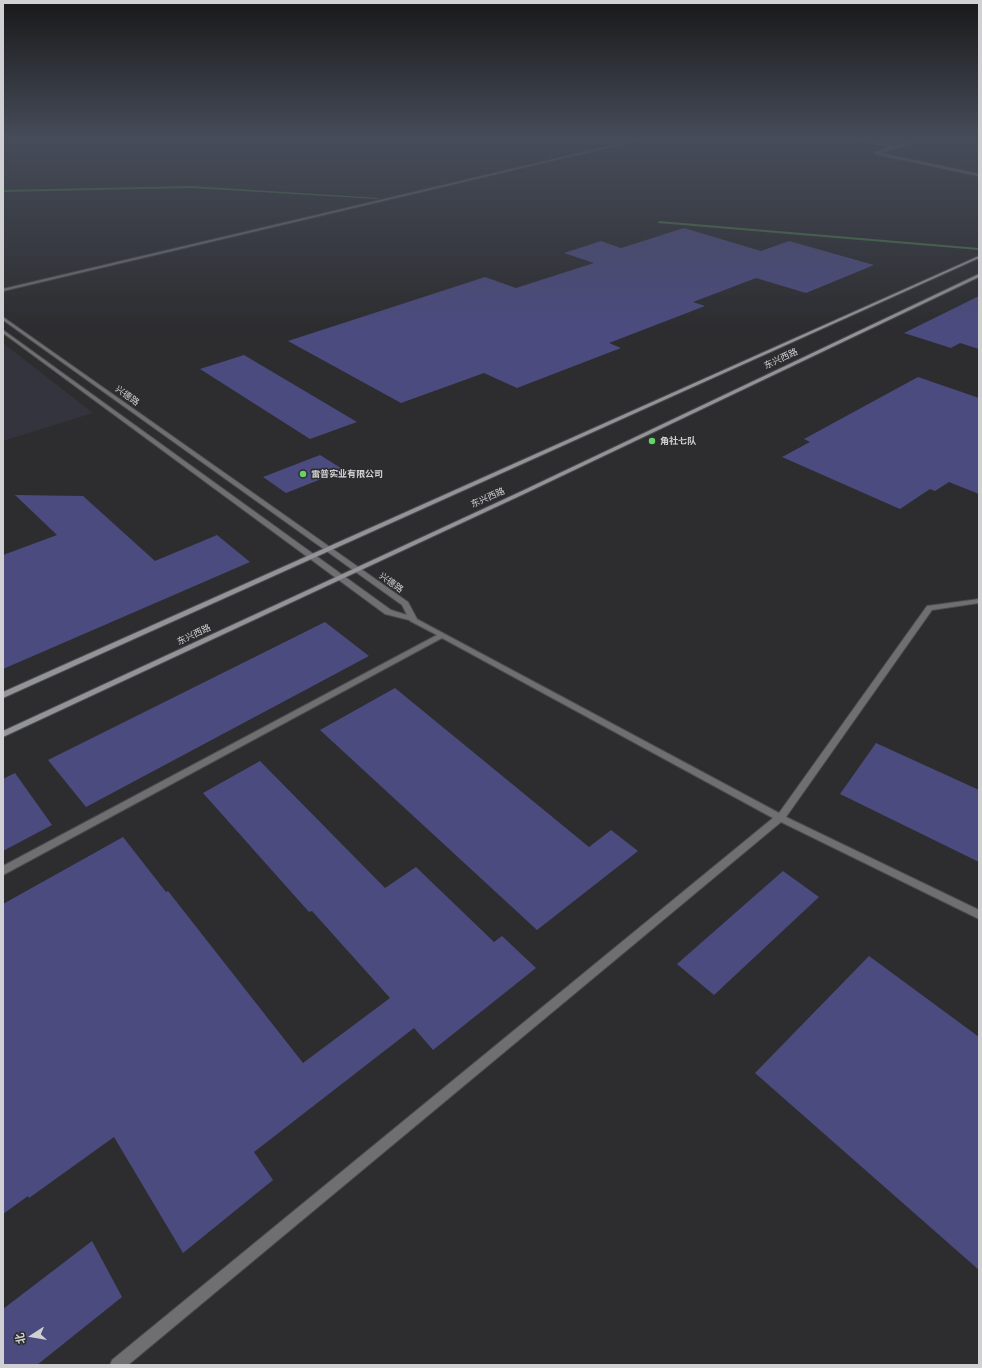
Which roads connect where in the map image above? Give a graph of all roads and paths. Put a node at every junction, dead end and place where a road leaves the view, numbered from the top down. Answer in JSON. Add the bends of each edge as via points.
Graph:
{"nodes":[{"id":1,"x":363,"y":204,"type":"edge"},
{"id":2,"x":979,"y":257,"type":"edge"},
{"id":3,"x":979,"y":275,"type":"edge"},
{"id":4,"x":3,"y":290,"type":"edge"},
{"id":5,"x":3,"y":318,"type":"edge"},
{"id":6,"x":3,"y":331,"type":"edge"},
{"id":7,"x":328,"y":549,"type":"junction"},
{"id":8,"x":312,"y":556,"type":"junction"},
{"id":9,"x":356,"y":569,"type":"junction"},
{"id":10,"x":340,"y":576,"type":"junction"},
{"id":11,"x":979,"y":601,"type":"edge"},
{"id":12,"x":413,"y":619,"type":"junction"},
{"id":13,"x":442,"y":635,"type":"junction"},
{"id":14,"x":3,"y":695,"type":"edge"},
{"id":15,"x":3,"y":734,"type":"edge"},
{"id":16,"x":780,"y":818,"type":"junction"},
{"id":17,"x":3,"y":871,"type":"edge"},
{"id":18,"x":979,"y":915,"type":"edge"},
{"id":19,"x":117,"y":1365,"type":"edge"}],
"edges":[{"from":1,"to":4,"type":"street"},
{"from":2,"to":7,"type":"main road","name":"东兴西路"},
{"from":3,"to":9,"type":"main road","name":"东兴西路","via":[[524,492]]},
{"from":5,"to":7,"type":"street","name":"兴德路"},
{"from":6,"to":8,"type":"street","name":"兴德路"},
{"from":7,"to":8,"type":"main road","name":"东兴西路"},
{"from":7,"to":9,"type":"street","name":"兴德路"},
{"from":8,"to":10,"type":"street","name":"兴德路"},
{"from":8,"to":14,"type":"main road","name":"东兴西路"},
{"from":9,"to":10,"type":"main road","name":"东兴西路"},
{"from":9,"to":12,"type":"street","name":"兴德路","via":[[405,604]]},
{"from":10,"to":12,"type":"street","name":"兴德路","via":[[388,612]]},
{"from":10,"to":15,"type":"main road","name":"东兴西路"},
{"from":11,"to":16,"type":"street","via":[[930,608]]},
{"from":12,"to":13,"type":"street"},
{"from":13,"to":16,"type":"street"},
{"from":13,"to":17,"type":"street"},
{"from":16,"to":18,"type":"street"},
{"from":16,"to":19,"type":"street"}]}
